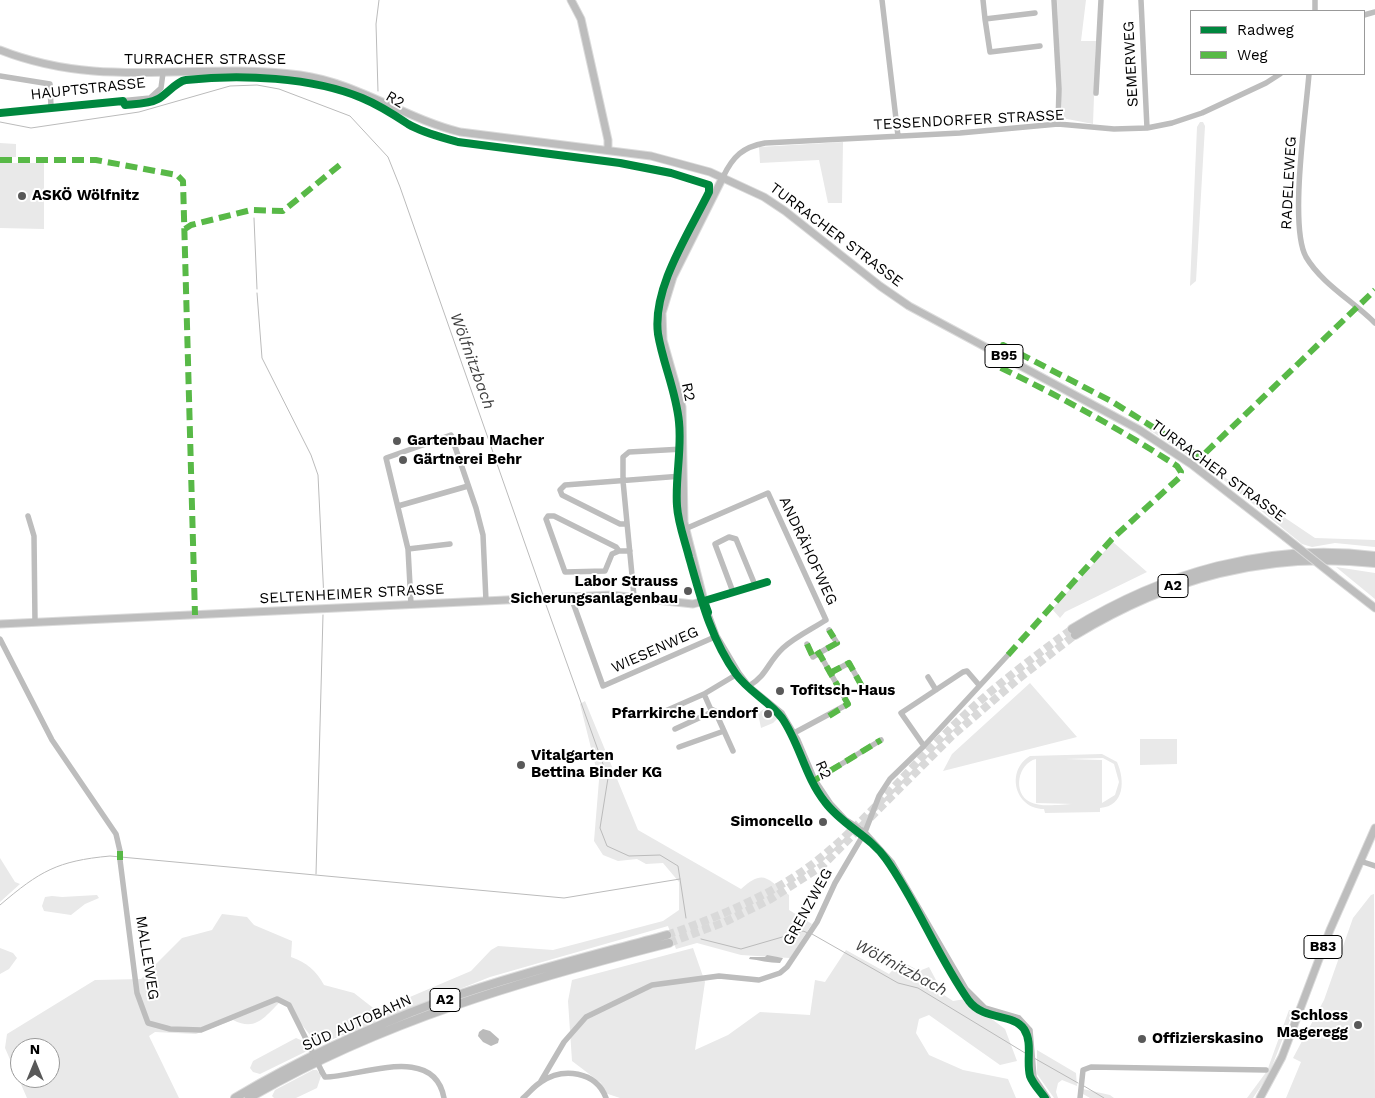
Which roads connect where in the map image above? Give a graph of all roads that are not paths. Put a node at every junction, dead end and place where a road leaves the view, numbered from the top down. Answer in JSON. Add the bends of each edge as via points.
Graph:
{"nodes":[{"id":1,"x":572,"y":0,"type":"edge"},
{"id":2,"x":882,"y":0,"type":"edge"},
{"id":3,"x":983,"y":0,"type":"edge"},
{"id":4,"x":1054,"y":0,"type":"edge"},
{"id":5,"x":1101,"y":0,"type":"edge"},
{"id":6,"x":1141,"y":0,"type":"edge"},
{"id":7,"x":1036,"y":12,"type":"dead end"},
{"id":8,"x":985,"y":19,"type":"junction"},
{"id":9,"x":1040,"y":46,"type":"dead end"},
{"id":10,"x":0,"y":50,"type":"edge"},
{"id":11,"x":163,"y":73,"type":"junction"},
{"id":12,"x":1278,"y":75,"type":"edge"},
{"id":13,"x":1309,"y":75,"type":"edge"},
{"id":14,"x":0,"y":76,"type":"edge"},
{"id":15,"x":1096,"y":93,"type":"dead end"},
{"id":16,"x":51,"y":107,"type":"junction"},
{"id":17,"x":0,"y":113,"type":"edge"},
{"id":18,"x":1058,"y":124,"type":"junction"},
{"id":19,"x":1147,"y":128,"type":"junction"},
{"id":20,"x":898,"y":136,"type":"junction"},
{"id":21,"x":608,"y":150,"type":"junction"},
{"id":22,"x":723,"y":177,"type":"junction"},
{"id":23,"x":1375,"y":323,"type":"edge"},
{"id":24,"x":683,"y":449,"type":"junction"},
{"id":25,"x":682,"y":476,"type":"junction"},
{"id":26,"x":623,"y":482,"type":"junction"},
{"id":27,"x":468,"y":486,"type":"junction"},
{"id":28,"x":398,"y":506,"type":"junction"},
{"id":29,"x":28,"y":516,"type":"dead end"},
{"id":30,"x":627,"y":524,"type":"junction"},
{"id":31,"x":685,"y":529,"type":"junction"},
{"id":32,"x":450,"y":544,"type":"dead end"},
{"id":33,"x":408,"y":549,"type":"junction"},
{"id":34,"x":619,"y":551,"type":"junction"},
{"id":35,"x":630,"y":552,"type":"junction"},
{"id":36,"x":1374,"y":558,"type":"edge"},
{"id":37,"x":767,"y":582,"type":"dead end"},
{"id":38,"x":755,"y":585,"type":"junction"},
{"id":39,"x":733,"y":592,"type":"junction"},
{"id":40,"x":634,"y":596,"type":"junction"},
{"id":41,"x":571,"y":597,"type":"junction"},
{"id":42,"x":486,"y":601,"type":"junction"},
{"id":43,"x":704,"y":601,"type":"junction"},
{"id":44,"x":411,"y":604,"type":"junction"},
{"id":45,"x":1375,"y":608,"type":"edge"},
{"id":46,"x":35,"y":622,"type":"junction"},
{"id":47,"x":0,"y":624,"type":"edge"},
{"id":48,"x":830,"y":630,"type":"dead end"},
{"id":49,"x":1073,"y":632,"type":"tunnel mouth"},
{"id":50,"x":717,"y":636,"type":"junction"},
{"id":51,"x":0,"y":639,"type":"edge"},
{"id":52,"x":807,"y":644,"type":"dead end"},
{"id":53,"x":819,"y":653,"type":"junction"},
{"id":54,"x":1008,"y":654,"type":"dead end"},
{"id":55,"x":739,"y":673,"type":"junction"},
{"id":56,"x":830,"y":673,"type":"junction"},
{"id":57,"x":928,"y":677,"type":"dead end"},
{"id":58,"x":979,"y":685,"type":"junction"},
{"id":59,"x":749,"y":686,"type":"junction"},
{"id":60,"x":864,"y":690,"type":"dead end"},
{"id":61,"x":936,"y":690,"type":"junction"},
{"id":62,"x":704,"y":694,"type":"junction"},
{"id":63,"x":710,"y":708,"type":"junction"},
{"id":64,"x":654,"y":716,"type":"dead end"},
{"id":65,"x":675,"y":728,"type":"dead end"},
{"id":66,"x":724,"y":731,"type":"junction"},
{"id":67,"x":794,"y":733,"type":"junction"},
{"id":68,"x":881,"y":740,"type":"dead end"},
{"id":69,"x":924,"y":746,"type":"junction"},
{"id":70,"x":679,"y":747,"type":"dead end"},
{"id":71,"x":734,"y":751,"type":"dead end"},
{"id":72,"x":815,"y":780,"type":"junction"},
{"id":73,"x":1375,"y":828,"type":"edge"},
{"id":74,"x":865,"y":832,"type":"junction"},
{"id":75,"x":120,"y":852,"type":"dead end"},
{"id":76,"x":120,"y":860,"type":"dead end"},
{"id":77,"x":1360,"y":860,"type":"junction"},
{"id":78,"x":1375,"y":866,"type":"edge"},
{"id":79,"x":1266,"y":1070,"type":"dead end"},
{"id":80,"x":541,"y":1081,"type":"junction"},
{"id":81,"x":235,"y":1098,"type":"edge"},
{"id":82,"x":249,"y":1098,"type":"edge"},
{"id":83,"x":444,"y":1098,"type":"edge"},
{"id":84,"x":523,"y":1098,"type":"edge"},
{"id":85,"x":606,"y":1098,"type":"edge"},
{"id":86,"x":1048,"y":1098,"type":"edge"},
{"id":87,"x":1080,"y":1098,"type":"edge"},
{"id":88,"x":1260,"y":1098,"type":"edge"}],
"edges":[{"from":1,"to":21,"type":"main road","via":[[581,19]]},
{"from":2,"to":20,"type":"street"},
{"from":3,"to":8,"type":"street"},
{"from":4,"to":18,"type":"street","via":[[1060,88]]},
{"from":5,"to":15,"type":"street"},
{"from":6,"to":19,"type":"street","name":"SEMERWEG"},
{"from":7,"to":8,"type":"street"},
{"from":8,"to":9,"type":"street","via":[[990,52]]},
{"from":10,"to":11,"type":"main road","name":"TURRACHER STRASSE","number":"B95","via":[[72,70]]},
{"from":11,"to":16,"type":"street","name":"HAUPTSTRASSE","via":[[161,88],[150,98]]},
{"from":11,"to":21,"type":"main road","name":"TURRACHER STRASSE","number":"B95","via":[[233,71],[300,75],[358,90],[434,124],[460,132]]},
{"from":12,"to":19,"type":"street","name":"TESSENDORFER STRASSE","via":[[1202,113]]},
{"from":13,"to":23,"type":"street","name":"RADELEWEG","via":[[1298,214],[1301,247],[1324,279]]},
{"from":14,"to":16,"type":"street","via":[[50,84]]},
{"from":16,"to":17,"type":"street","name":"HAUPTSTRASSE"},
{"from":18,"to":19,"type":"street","name":"TESSENDORFER STRASSE"},
{"from":18,"to":20,"type":"street","name":"TESSENDORFER STRASSE"},
{"from":20,"to":22,"type":"street","name":"TESSENDORFER STRASSE","via":[[753,145],[736,155]]},
{"from":21,"to":22,"type":"main road","name":"TURRACHER STRASSE","number":"B95","via":[[666,159]]},
{"from":22,"to":24,"type":"main road","via":[[673,277],[662,314],[663,340],[682,407]]},
{"from":22,"to":45,"type":"main road","name":"TURRACHER STRASSE","number":"B95","bridge":true,"via":[[785,211],[909,306],[1138,429],[1191,464]]},
{"from":24,"to":25,"type":"main road"},
{"from":24,"to":26,"type":"street","via":[[625,454]]},
{"from":25,"to":26,"type":"street"},
{"from":25,"to":31,"type":"main road"},
{"from":26,"to":30,"type":"street"},
{"from":26,"to":30,"type":"street","via":[[565,486],[560,490],[562,495],[620,524]]},
{"from":27,"to":28,"type":"street"},
{"from":27,"to":28,"type":"street","via":[[451,434],[386,458]]},
{"from":27,"to":42,"type":"street","via":[[483,535]]},
{"from":28,"to":33,"type":"street"},
{"from":29,"to":46,"type":"street","via":[[34,536]]},
{"from":30,"to":35,"type":"street"},
{"from":31,"to":43,"type":"main road"},
{"from":31,"to":59,"type":"street","name":"ANDRÄHOFWEG","via":[[768,493],[826,620],[785,646],[770,662],[764,676]]},
{"from":32,"to":33,"type":"street"},
{"from":33,"to":44,"type":"street"},
{"from":34,"to":34,"type":"street","via":[[554,516],[548,516],[546,520],[565,572],[605,571],[612,554]]},
{"from":34,"to":35,"type":"street"},
{"from":35,"to":40,"type":"street"},
{"from":36,"to":49,"type":"highway","number":"A2","via":[[1247,566],[1208,575],[1142,598]]},
{"from":37,"to":38,"type":"street"},
{"from":38,"to":39,"type":"street"},
{"from":38,"to":39,"type":"street","via":[[736,539],[729,537],[715,544]]},
{"from":39,"to":43,"type":"street"},
{"from":40,"to":41,"type":"main road","name":"SELTENHEIMER STRASSE"},
{"from":40,"to":43,"type":"main road","name":"SELTENHEIMER STRASSE","via":[[693,604]]},
{"from":41,"to":42,"type":"main road","name":"SELTENHEIMER STRASSE"},
{"from":41,"to":50,"type":"street","name":"WIESENWEG","via":[[603,686]]},
{"from":42,"to":44,"type":"main road","name":"SELTENHEIMER STRASSE"},
{"from":43,"to":50,"type":"street"},
{"from":44,"to":46,"type":"main road","name":"SELTENHEIMER STRASSE"},
{"from":46,"to":47,"type":"main road","name":"SELTENHEIMER STRASSE"},
{"from":48,"to":53,"type":"street","via":[[837,643]]},
{"from":50,"to":55,"type":"street"},
{"from":51,"to":75,"type":"street","via":[[52,740],[116,834]]},
{"from":52,"to":53,"type":"street","via":[[814,656]]},
{"from":53,"to":56,"type":"street"},
{"from":54,"to":58,"type":"street","name":"GRENZWEG"},
{"from":55,"to":59,"type":"street"},
{"from":55,"to":62,"type":"street"},
{"from":56,"to":60,"type":"street","via":[[849,663]]},
{"from":56,"to":67,"type":"street","via":[[848,704]]},
{"from":57,"to":61,"type":"street"},
{"from":58,"to":61,"type":"street","via":[[967,671]]},
{"from":58,"to":69,"type":"street","name":"GRENZWEG"},
{"from":59,"to":67,"type":"street","via":[[782,714]]},
{"from":61,"to":69,"type":"street","via":[[901,713]]},
{"from":62,"to":63,"type":"street"},
{"from":62,"to":64,"type":"street"},
{"from":63,"to":65,"type":"street","via":[[712,712]]},
{"from":63,"to":66,"type":"street","via":[[715,711]]},
{"from":66,"to":70,"type":"street"},
{"from":66,"to":71,"type":"street"},
{"from":67,"to":72,"type":"street"},
{"from":68,"to":72,"type":"street"},
{"from":69,"to":74,"type":"street","name":"GRENZWEG","via":[[890,779],[879,796]]},
{"from":72,"to":74,"type":"street","via":[[835,809]]},
{"from":73,"to":77,"type":"main road","number":"B83"},
{"from":74,"to":80,"type":"street","name":"GRENZWEG","via":[[813,929],[788,967],[770,978],[752,980],[719,976],[652,985],[586,1017],[564,1042]]},
{"from":74,"to":86,"type":"street","via":[[904,880],[966,988],[985,1008],[1026,1023],[1030,1030],[1034,1077]]},
{"from":76,"to":83,"type":"street","name":"MALLEWEG","bridge":true,"via":[[137,993],[148,1023],[170,1029],[201,1030],[277,999],[289,1005],[325,1078],[374,1069],[415,1068],[435,1078]]},
{"from":77,"to":78,"type":"street"},
{"from":77,"to":88,"type":"main road","number":"B83","via":[[1282,1057]]},
{"from":79,"to":87,"type":"street","via":[[1091,1067],[1083,1070]]},
{"from":80,"to":84,"type":"street"},
{"from":80,"to":85,"type":"street","via":[[572,1072],[587,1075],[602,1088]]},
{"from":81,"to":82,"type":"highway","name":"SÜD AUTOBAHN","number":"A2","via":[[340,1043],[437,1003],[497,982],[668,939],[439,1010],[343,1049]]}]}
